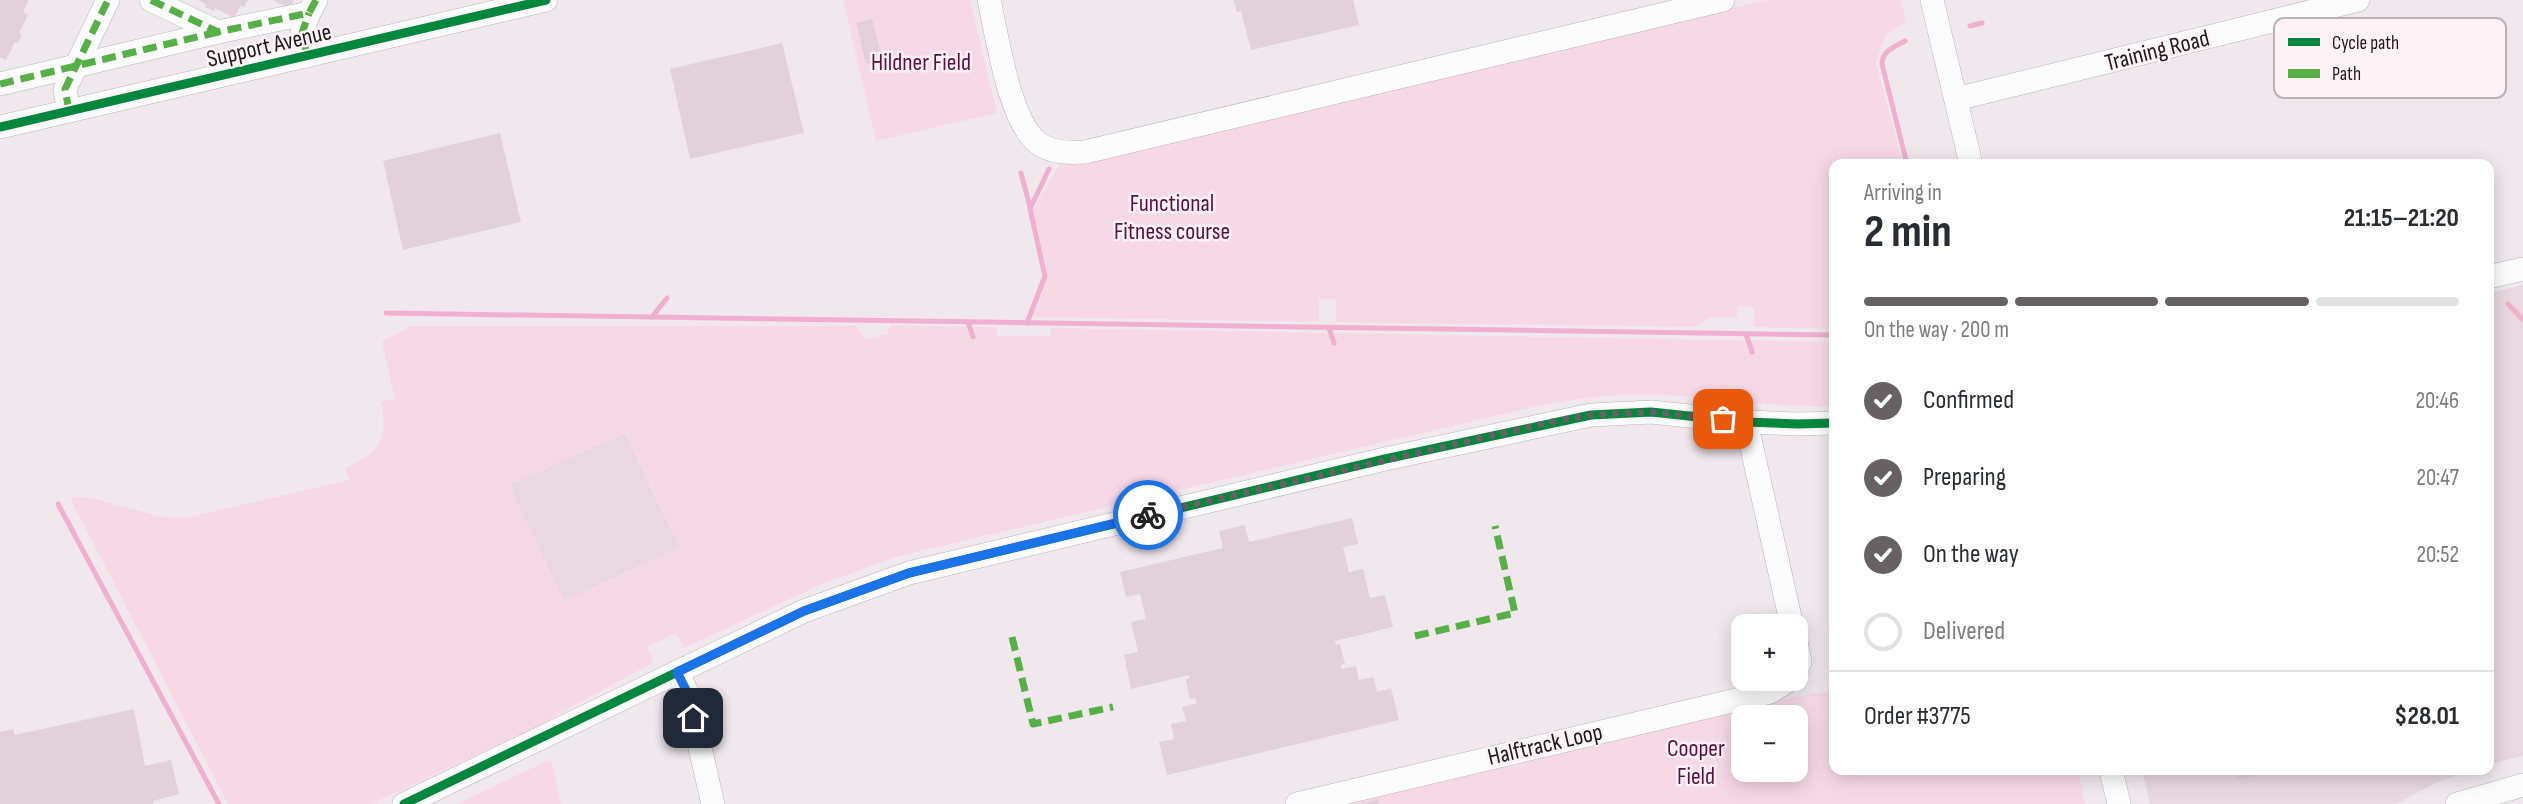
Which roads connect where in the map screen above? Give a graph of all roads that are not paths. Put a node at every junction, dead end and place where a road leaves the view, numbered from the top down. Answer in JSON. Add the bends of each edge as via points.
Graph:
{"nodes":[{"id":1,"x":108,"y":0,"type":"edge"},
{"id":2,"x":151,"y":0,"type":"edge"},
{"id":3,"x":547,"y":0,"type":"edge"},
{"id":4,"x":989,"y":0,"type":"edge"},
{"id":5,"x":1723,"y":0,"type":"edge"},
{"id":6,"x":1932,"y":0,"type":"edge"},
{"id":7,"x":2358,"y":0,"type":"edge"},
{"id":8,"x":313,"y":7,"type":"edge"},
{"id":9,"x":2286,"y":18,"type":"edge"},
{"id":10,"x":2274,"y":21,"type":"edge"},
{"id":11,"x":218,"y":32,"type":"junction"},
{"id":12,"x":307,"y":56,"type":"junction"},
{"id":13,"x":77,"y":66,"type":"junction"},
{"id":14,"x":0,"y":83,"type":"edge"},
{"id":15,"x":1956,"y":100,"type":"junction"},
{"id":16,"x":69,"y":111,"type":"junction"},
{"id":17,"x":0,"y":127,"type":"edge"},
{"id":18,"x":1970,"y":159,"type":"edge"},
{"id":19,"x":2523,"y":269,"type":"edge"},
{"id":20,"x":2494,"y":276,"type":"edge"},
{"id":21,"x":1746,"y":422,"type":"junction"},
{"id":22,"x":1829,"y":423,"type":"edge"},
{"id":23,"x":1789,"y":614,"type":"edge"},
{"id":24,"x":677,"y":672,"type":"junction"},
{"id":25,"x":1770,"y":691,"type":"edge"},
{"id":26,"x":2112,"y":775,"type":"edge"},
{"id":27,"x":2523,"y":785,"type":"edge"},
{"id":28,"x":404,"y":804,"type":"edge"},
{"id":29,"x":713,"y":804,"type":"edge"},
{"id":30,"x":1297,"y":804,"type":"edge"},
{"id":31,"x":2119,"y":804,"type":"edge"},
{"id":32,"x":2458,"y":804,"type":"edge"}],
"edges":[{"from":1,"to":13,"type":"street"},
{"from":2,"to":11,"type":"street"},
{"from":3,"to":12,"type":"street","name":"Support Avenue"},
{"from":4,"to":5,"type":"street","via":[[1016,114],[1038,142],[1067,153]]},
{"from":6,"to":15,"type":"street"},
{"from":7,"to":9,"type":"street","name":"Training Road"},
{"from":8,"to":11,"type":"street"},
{"from":8,"to":12,"type":"street","via":[[302,33]]},
{"from":10,"to":15,"type":"street","name":"Training Road"},
{"from":11,"to":13,"type":"street"},
{"from":12,"to":16,"type":"street","name":"Support Avenue"},
{"from":13,"to":14,"type":"street"},
{"from":13,"to":16,"type":"street","via":[[65,89]]},
{"from":15,"to":18,"type":"street"},
{"from":16,"to":17,"type":"street","name":"Support Avenue"},
{"from":19,"to":20,"type":"street"},
{"from":21,"to":22,"type":"street"},
{"from":21,"to":23,"type":"street"},
{"from":21,"to":24,"type":"street","via":[[1651,412],[1591,415],[1371,463],[909,573],[804,611]]},
{"from":24,"to":28,"type":"street"},
{"from":24,"to":29,"type":"street","via":[[687,692]]},
{"from":25,"to":30,"type":"street","name":"Halftrack Loop"},
{"from":26,"to":31,"type":"street"},
{"from":27,"to":32,"type":"street"}]}
